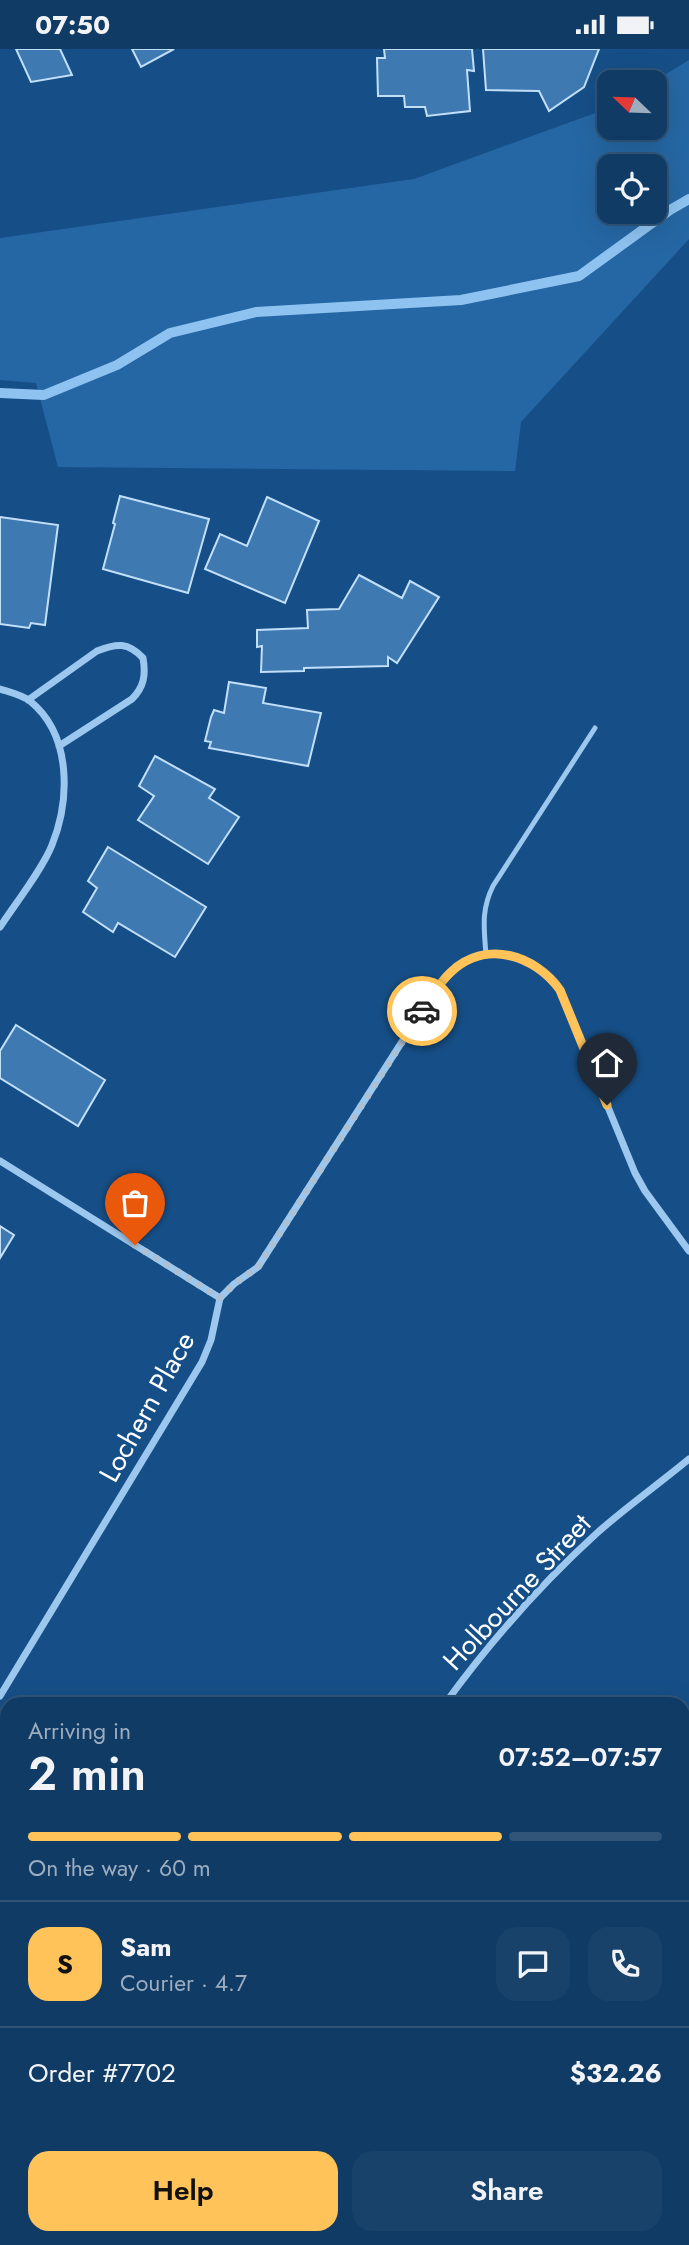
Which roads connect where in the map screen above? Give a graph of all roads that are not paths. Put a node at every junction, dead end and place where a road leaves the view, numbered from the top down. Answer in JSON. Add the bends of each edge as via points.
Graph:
{"nodes":[{"id":1,"x":0,"y":689,"type":"edge"},
{"id":2,"x":29,"y":700,"type":"junction"},
{"id":3,"x":595,"y":727,"type":"dead end"},
{"id":4,"x":59,"y":746,"type":"junction"},
{"id":5,"x":0,"y":927,"type":"edge"},
{"id":6,"x":486,"y":955,"type":"junction"},
{"id":7,"x":0,"y":1161,"type":"edge"},
{"id":8,"x":689,"y":1251,"type":"edge"},
{"id":9,"x":220,"y":1298,"type":"junction"},
{"id":10,"x":689,"y":1459,"type":"edge"},
{"id":11,"x":0,"y":1696,"type":"edge"},
{"id":12,"x":450,"y":1697,"type":"edge"}],
"edges":[{"from":1,"to":2,"type":"street"},
{"from":2,"to":4,"type":"street","via":[[46,719]]},
{"from":2,"to":4,"type":"street","via":[[109,646],[134,649],[143,658],[144,681],[132,699]]},
{"from":3,"to":6,"type":"lane","via":[[485,901]]},
{"from":4,"to":5,"type":"street","via":[[65,785],[51,848]]},
{"from":6,"to":8,"type":"street","via":[[504,954],[536,964],[560,990],[635,1173]]},
{"from":6,"to":9,"type":"street","via":[[453,970],[438,987],[258,1267]]},
{"from":7,"to":9,"type":"street"},
{"from":9,"to":11,"type":"street","name":"Lochern Place","via":[[202,1362]]},
{"from":10,"to":12,"type":"street","name":"Holbourne Street","via":[[557,1573]]}]}
